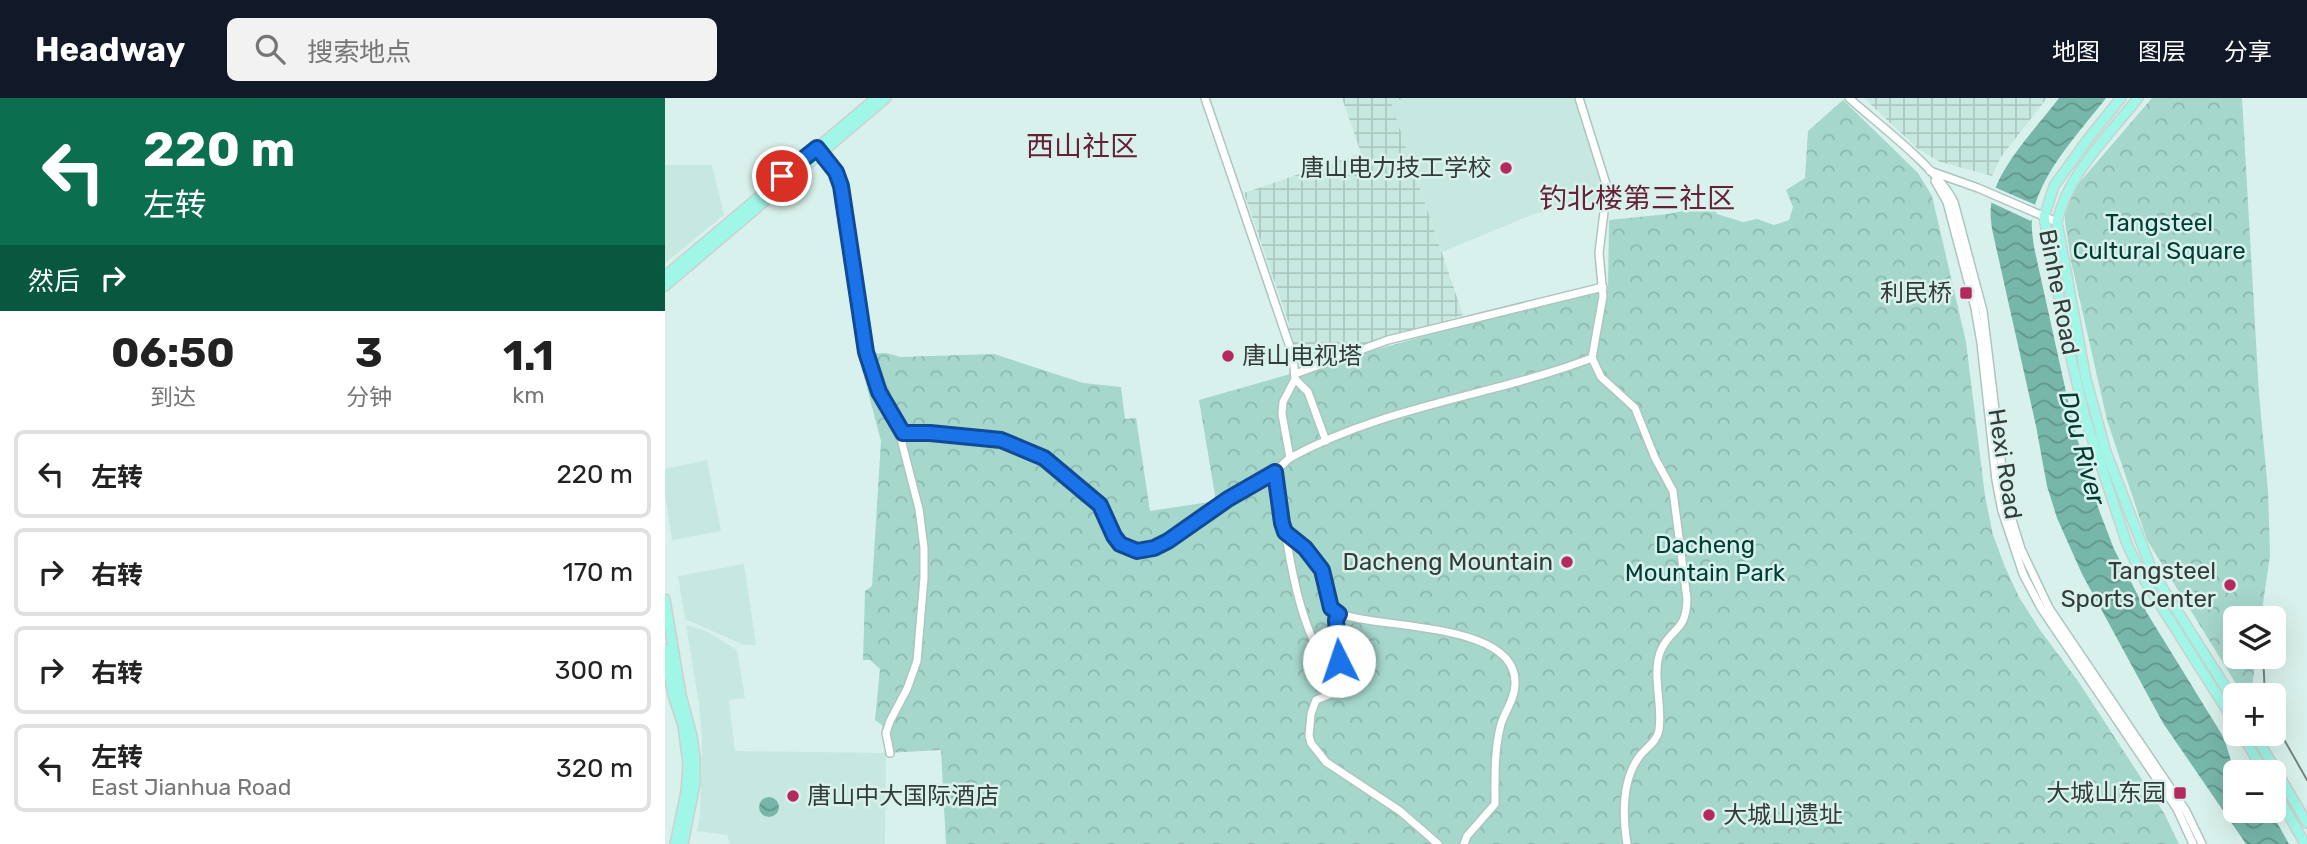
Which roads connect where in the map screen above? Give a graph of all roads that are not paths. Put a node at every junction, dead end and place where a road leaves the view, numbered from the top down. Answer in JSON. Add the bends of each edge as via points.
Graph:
{"nodes":[{"id":1,"x":876,"y":98,"type":"edge"},
{"id":2,"x":886,"y":98,"type":"edge"},
{"id":3,"x":1205,"y":98,"type":"edge"},
{"id":4,"x":1579,"y":98,"type":"edge"},
{"id":5,"x":1849,"y":98,"type":"edge"},
{"id":6,"x":2121,"y":98,"type":"edge"},
{"id":7,"x":2139,"y":98,"type":"edge"},
{"id":8,"x":818,"y":150,"type":"junction"},
{"id":9,"x":1930,"y":171,"type":"junction"},
{"id":10,"x":2041,"y":216,"type":"junction"},
{"id":11,"x":2057,"y":222,"type":"junction"},
{"id":12,"x":665,"y":275,"type":"edge"},
{"id":13,"x":665,"y":286,"type":"edge"},
{"id":14,"x":1604,"y":287,"type":"junction"},
{"id":15,"x":1592,"y":358,"type":"junction"},
{"id":16,"x":1295,"y":377,"type":"junction"},
{"id":17,"x":903,"y":433,"type":"junction"},
{"id":18,"x":1326,"y":440,"type":"junction"},
{"id":19,"x":1290,"y":458,"type":"junction"},
{"id":20,"x":1275,"y":472,"type":"junction"},
{"id":21,"x":1285,"y":532,"type":"junction"},
{"id":22,"x":665,"y":599,"type":"edge"},
{"id":23,"x":1339,"y":614,"type":"junction"},
{"id":24,"x":665,"y":649,"type":"edge"},
{"id":25,"x":1336,"y":671,"type":"junction"},
{"id":26,"x":2223,"y":683,"type":"edge"},
{"id":27,"x":673,"y":695,"type":"edge"},
{"id":28,"x":2223,"y":704,"type":"edge"},
{"id":29,"x":2262,"y":746,"type":"edge"},
{"id":30,"x":890,"y":753,"type":"dead end"},
{"id":31,"x":2286,"y":810,"type":"edge"},
{"id":32,"x":2307,"y":823,"type":"edge"},
{"id":33,"x":675,"y":844,"type":"edge"},
{"id":34,"x":683,"y":844,"type":"edge"},
{"id":35,"x":1438,"y":844,"type":"edge"},
{"id":36,"x":1464,"y":844,"type":"edge"},
{"id":37,"x":1627,"y":844,"type":"edge"},
{"id":38,"x":2193,"y":844,"type":"edge"},
{"id":39,"x":2202,"y":844,"type":"edge"},
{"id":40,"x":2305,"y":844,"type":"edge"}],
"edges":[{"from":1,"to":8,"type":"main road"},
{"from":2,"to":8,"type":"main road"},
{"from":3,"to":16,"type":"street","via":[[1293,356]]},
{"from":4,"to":14,"type":"street","via":[[1607,187],[1599,253]]},
{"from":5,"to":9,"type":"street","name":"Hexi Road"},
{"from":6,"to":10,"type":"main road","name":"Binhe Road","via":[[2054,186]]},
{"from":7,"to":11,"type":"main road","name":"Binhe Road","via":[[2083,168],[2061,202]]},
{"from":8,"to":12,"type":"main road"},
{"from":8,"to":13,"type":"main road"},
{"from":8,"to":17,"type":"street","via":[[841,186],[866,352],[879,392]]},
{"from":9,"to":10,"type":"street"},
{"from":9,"to":38,"type":"street","name":"Hexi Road","via":[[1947,202],[1975,308],[1996,480],[2015,552],[2041,608],[2177,809]]},
{"from":9,"to":39,"type":"street","name":"Hexi Road","via":[[1954,202],[1983,311],[2006,499],[2021,549],[2049,608],[2186,811]]},
{"from":10,"to":11,"type":"street"},
{"from":10,"to":28,"type":"main road","name":"Binhe Road","via":[[2084,417],[2127,544],[2142,576]]},
{"from":11,"to":26,"type":"main road","name":"Binhe Road","via":[[2086,379],[2111,466],[2153,573]]},
{"from":14,"to":15,"type":"street"},
{"from":14,"to":16,"type":"street","via":[[1388,340]]},
{"from":15,"to":18,"type":"street","via":[[1544,376],[1398,413]]},
{"from":15,"to":37,"type":"street","via":[[1601,377],[1635,408],[1673,491],[1687,599],[1686,616],[1660,657],[1658,735],[1635,763],[1623,818]]},
{"from":16,"to":18,"type":"street","via":[[1308,392]]},
{"from":16,"to":19,"type":"street","via":[[1282,414]]},
{"from":17,"to":20,"type":"street","via":[[1001,440],[1044,458],[1100,505],[1120,544],[1137,551],[1168,541]]},
{"from":17,"to":30,"type":"street","via":[[919,509],[924,578],[916,661],[890,721]]},
{"from":18,"to":19,"type":"street"},
{"from":19,"to":20,"type":"street"},
{"from":20,"to":21,"type":"street"},
{"from":21,"to":23,"type":"street","via":[[1322,570],[1331,608]]},
{"from":21,"to":25,"type":"street","via":[[1297,596],[1321,657]]},
{"from":22,"to":27,"type":"main road"},
{"from":23,"to":25,"type":"street"},
{"from":23,"to":36,"type":"street","via":[[1457,635],[1489,645],[1507,658],[1515,686],[1496,749],[1495,804]]},
{"from":24,"to":27,"type":"main road"},
{"from":25,"to":35,"type":"street","via":[[1329,695],[1316,700],[1311,714],[1311,743],[1326,762],[1400,811]]},
{"from":27,"to":33,"type":"main road","via":[[688,764],[687,792]]},
{"from":27,"to":34,"type":"main road","via":[[692,736],[695,759]]},
{"from":29,"to":32,"type":"main road"},
{"from":31,"to":40,"type":"main road"}]}
